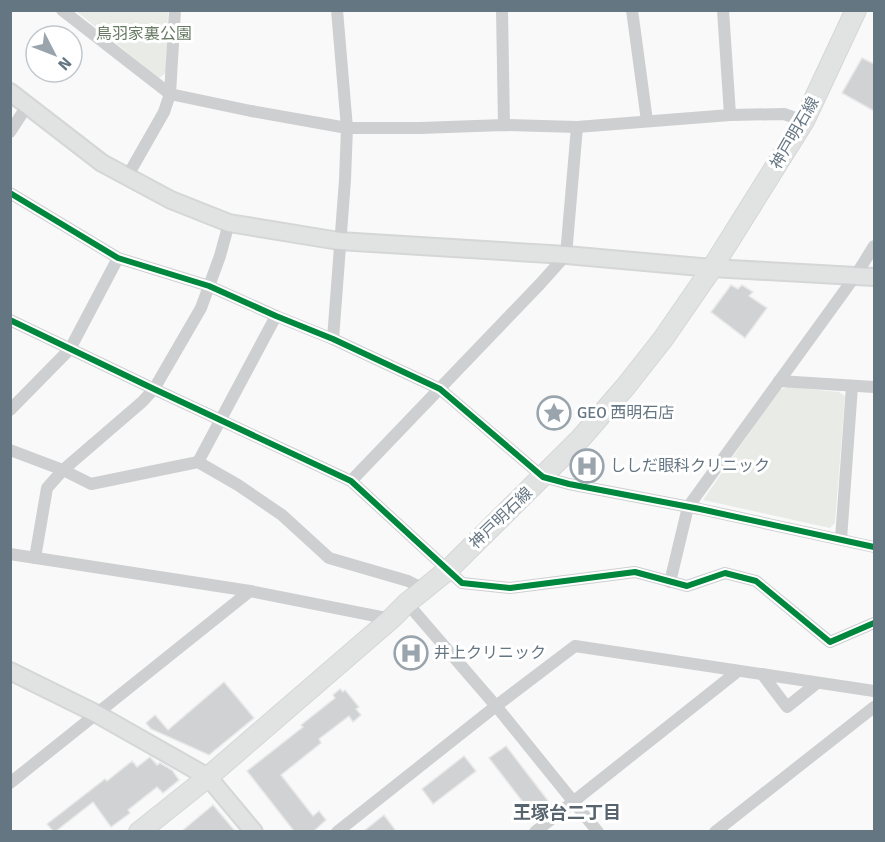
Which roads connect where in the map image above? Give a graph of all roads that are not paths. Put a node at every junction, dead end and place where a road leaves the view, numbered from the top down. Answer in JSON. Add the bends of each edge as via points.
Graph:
{"nodes":[{"id":1,"x":62,"y":10,"type":"edge"},
{"id":2,"x":175,"y":10,"type":"edge"},
{"id":3,"x":337,"y":10,"type":"edge"},
{"id":4,"x":502,"y":10,"type":"edge"},
{"id":5,"x":632,"y":10,"type":"edge"},
{"id":6,"x":723,"y":10,"type":"edge"},
{"id":7,"x":856,"y":10,"type":"edge"},
{"id":8,"x":10,"y":93,"type":"edge"},
{"id":9,"x":170,"y":94,"type":"junction"},
{"id":10,"x":27,"y":105,"type":"junction"},
{"id":11,"x":730,"y":115,"type":"junction"},
{"id":12,"x":804,"y":121,"type":"junction"},
{"id":13,"x":646,"y":122,"type":"junction"},
{"id":14,"x":504,"y":125,"type":"junction"},
{"id":15,"x":577,"y":127,"type":"junction"},
{"id":16,"x":347,"y":128,"type":"junction"},
{"id":17,"x":10,"y":132,"type":"edge"},
{"id":18,"x":127,"y":177,"type":"junction"},
{"id":19,"x":10,"y":193,"type":"edge"},
{"id":20,"x":229,"y":223,"type":"junction"},
{"id":21,"x":339,"y":241,"type":"junction"},
{"id":22,"x":874,"y":246,"type":"edge"},
{"id":23,"x":567,"y":255,"type":"junction"},
{"id":24,"x":118,"y":258,"type":"junction"},
{"id":25,"x":712,"y":268,"type":"junction"},
{"id":26,"x":856,"y":275,"type":"junction"},
{"id":27,"x":874,"y":277,"type":"edge"},
{"id":28,"x":209,"y":286,"type":"junction"},
{"id":29,"x":276,"y":316,"type":"junction"},
{"id":30,"x":10,"y":320,"type":"edge"},
{"id":31,"x":333,"y":339,"type":"junction"},
{"id":32,"x":70,"y":349,"type":"junction"},
{"id":33,"x":779,"y":381,"type":"junction"},
{"id":34,"x":852,"y":386,"type":"junction"},
{"id":35,"x":874,"y":387,"type":"edge"},
{"id":36,"x":154,"y":389,"type":"junction"},
{"id":37,"x":440,"y":389,"type":"junction"},
{"id":38,"x":10,"y":410,"type":"edge"},
{"id":39,"x":220,"y":420,"type":"junction"},
{"id":40,"x":10,"y":450,"type":"edge"},
{"id":41,"x":198,"y":462,"type":"junction"},
{"id":42,"x":63,"y":470,"type":"junction"},
{"id":43,"x":543,"y":477,"type":"junction"},
{"id":44,"x":351,"y":481,"type":"junction"},
{"id":45,"x":688,"y":507,"type":"junction"},
{"id":46,"x":841,"y":539,"type":"junction"},
{"id":47,"x":874,"y":547,"type":"edge"},
{"id":48,"x":10,"y":554,"type":"edge"},
{"id":49,"x":35,"y":558,"type":"junction"},
{"id":50,"x":449,"y":569,"type":"junction"},
{"id":51,"x":670,"y":582,"type":"junction"},
{"id":52,"x":424,"y":588,"type":"junction"},
{"id":53,"x":250,"y":591,"type":"junction"},
{"id":54,"x":407,"y":603,"type":"junction"},
{"id":55,"x":391,"y":619,"type":"junction"},
{"id":56,"x":874,"y":623,"type":"edge"},
{"id":57,"x":10,"y":671,"type":"edge"},
{"id":58,"x":738,"y":671,"type":"junction"},
{"id":59,"x":762,"y":674,"type":"junction"},
{"id":60,"x":817,"y":683,"type":"junction"},
{"id":61,"x":874,"y":691,"type":"edge"},
{"id":62,"x":496,"y":706,"type":"junction"},
{"id":63,"x":874,"y":707,"type":"edge"},
{"id":64,"x":97,"y":714,"type":"junction"},
{"id":65,"x":208,"y":777,"type":"junction"},
{"id":66,"x":10,"y":783,"type":"edge"},
{"id":67,"x":573,"y":801,"type":"junction"},
{"id":68,"x":139,"y":831,"type":"edge"},
{"id":69,"x":254,"y":831,"type":"edge"},
{"id":70,"x":337,"y":831,"type":"edge"},
{"id":71,"x":535,"y":831,"type":"edge"},
{"id":72,"x":598,"y":831,"type":"edge"},
{"id":73,"x":716,"y":831,"type":"edge"}],
"edges":[{"from":1,"to":9,"type":"street"},
{"from":2,"to":9,"type":"street"},
{"from":3,"to":16,"type":"street"},
{"from":4,"to":14,"type":"street"},
{"from":5,"to":13,"type":"street"},
{"from":6,"to":11,"type":"street"},
{"from":7,"to":12,"type":"main road","name":"神戸明石線"},
{"from":8,"to":10,"type":"street"},
{"from":9,"to":16,"type":"street"},
{"from":9,"to":18,"type":"street"},
{"from":10,"to":17,"type":"street"},
{"from":10,"to":18,"type":"street","via":[[102,163]]},
{"from":11,"to":12,"type":"street","via":[[784,114]]},
{"from":11,"to":13,"type":"street"},
{"from":12,"to":25,"type":"main road","name":"神戸明石線"},
{"from":13,"to":15,"type":"street"},
{"from":14,"to":15,"type":"street"},
{"from":14,"to":16,"type":"street"},
{"from":15,"to":23,"type":"street"},
{"from":16,"to":21,"type":"street"},
{"from":18,"to":20,"type":"street"},
{"from":19,"to":24,"type":"street"},
{"from":20,"to":21,"type":"street"},
{"from":20,"to":28,"type":"street"},
{"from":21,"to":23,"type":"street"},
{"from":21,"to":31,"type":"street"},
{"from":22,"to":26,"type":"street"},
{"from":23,"to":25,"type":"street"},
{"from":23,"to":37,"type":"street"},
{"from":24,"to":28,"type":"street"},
{"from":24,"to":32,"type":"street"},
{"from":25,"to":26,"type":"street"},
{"from":25,"to":43,"type":"main road","name":"神戸明石線","via":[[626,386]]},
{"from":26,"to":27,"type":"street"},
{"from":26,"to":33,"type":"street"},
{"from":28,"to":29,"type":"street"},
{"from":28,"to":36,"type":"street","via":[[201,308]]},
{"from":29,"to":31,"type":"street"},
{"from":29,"to":39,"type":"street"},
{"from":30,"to":32,"type":"street"},
{"from":31,"to":37,"type":"street"},
{"from":32,"to":36,"type":"street"},
{"from":32,"to":38,"type":"street"},
{"from":33,"to":34,"type":"street"},
{"from":33,"to":45,"type":"street"},
{"from":34,"to":35,"type":"street"},
{"from":34,"to":46,"type":"street"},
{"from":36,"to":39,"type":"street"},
{"from":36,"to":42,"type":"street"},
{"from":37,"to":43,"type":"street"},
{"from":37,"to":44,"type":"street"},
{"from":39,"to":41,"type":"street"},
{"from":39,"to":44,"type":"street"},
{"from":40,"to":42,"type":"street"},
{"from":41,"to":42,"type":"street","via":[[91,484]]},
{"from":41,"to":52,"type":"street","via":[[282,515],[329,558]]},
{"from":42,"to":49,"type":"street","via":[[47,488]]},
{"from":43,"to":45,"type":"street"},
{"from":43,"to":50,"type":"main road","name":"神戸明石線"},
{"from":44,"to":50,"type":"street"},
{"from":45,"to":46,"type":"street"},
{"from":45,"to":51,"type":"street"},
{"from":46,"to":47,"type":"street"},
{"from":48,"to":49,"type":"street"},
{"from":49,"to":53,"type":"street"},
{"from":50,"to":51,"type":"street","via":[[462,583],[510,588],[635,572]]},
{"from":50,"to":52,"type":"main road","name":"神戸明石線"},
{"from":51,"to":56,"type":"street","via":[[687,586],[725,573],[756,581],[830,642]]},
{"from":52,"to":54,"type":"main road","name":"神戸明石線"},
{"from":53,"to":55,"type":"street"},
{"from":53,"to":64,"type":"street"},
{"from":54,"to":55,"type":"main road","name":"神戸明石線"},
{"from":54,"to":62,"type":"street"},
{"from":55,"to":65,"type":"main road","name":"神戸明石線"},
{"from":57,"to":64,"type":"street"},
{"from":58,"to":59,"type":"street"},
{"from":58,"to":62,"type":"street","via":[[575,646]]},
{"from":58,"to":67,"type":"street"},
{"from":59,"to":60,"type":"street"},
{"from":59,"to":60,"type":"street","via":[[787,707]]},
{"from":60,"to":61,"type":"street"},
{"from":62,"to":67,"type":"street"},
{"from":62,"to":70,"type":"street"},
{"from":63,"to":73,"type":"street"},
{"from":64,"to":65,"type":"street"},
{"from":64,"to":66,"type":"street"},
{"from":65,"to":68,"type":"main road","name":"神戸明石線"},
{"from":65,"to":69,"type":"street"},
{"from":67,"to":71,"type":"street"},
{"from":67,"to":72,"type":"street"}]}
